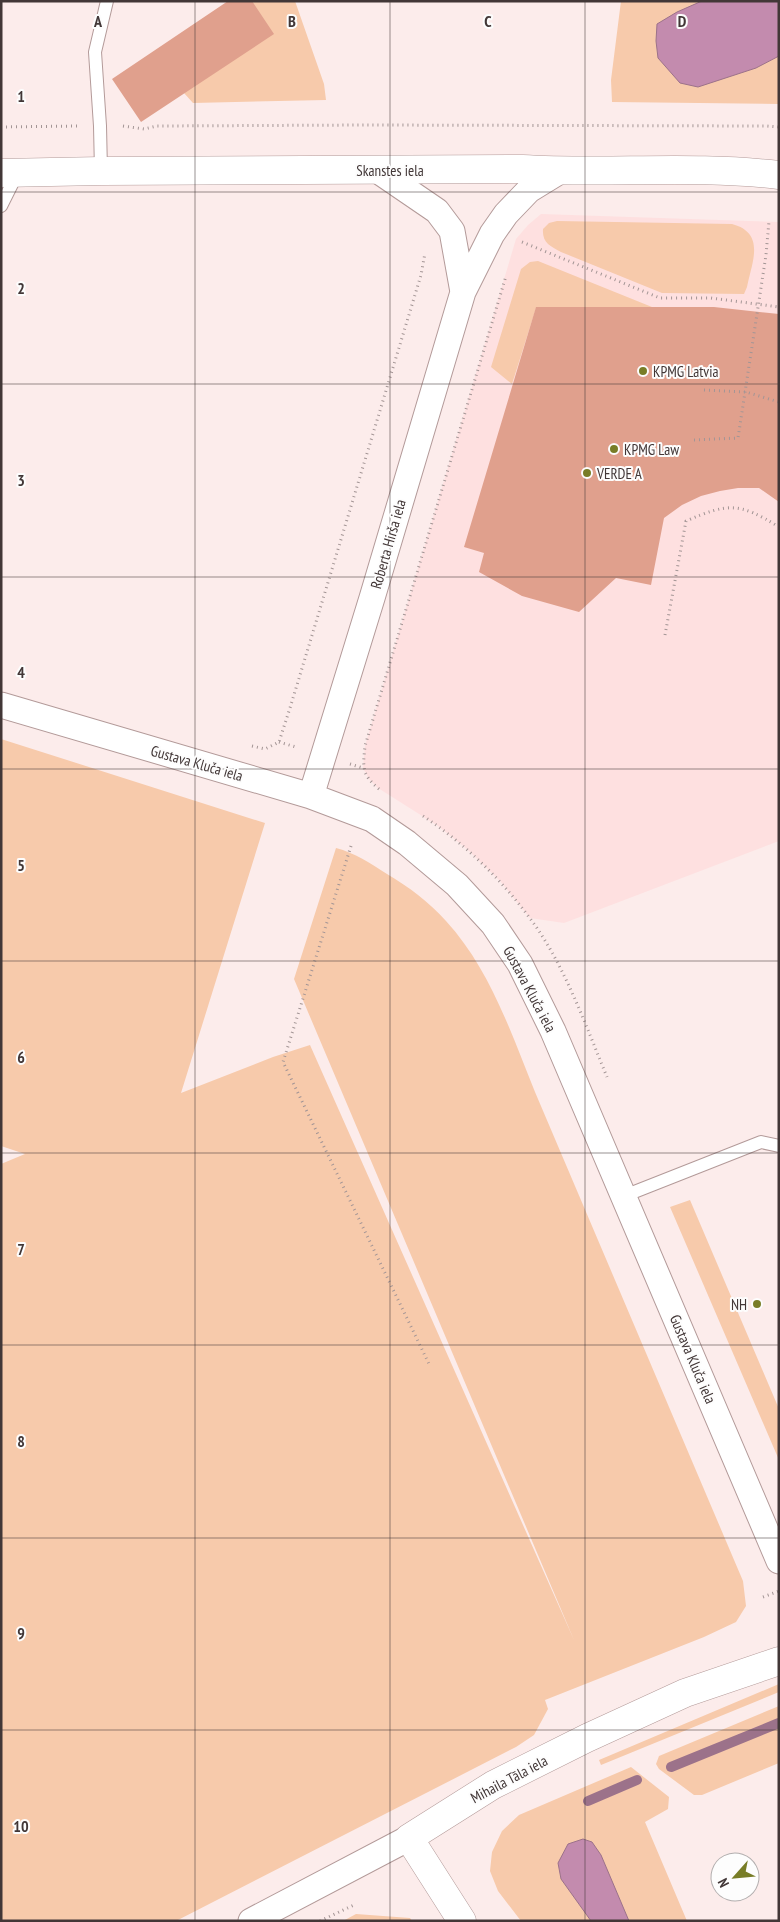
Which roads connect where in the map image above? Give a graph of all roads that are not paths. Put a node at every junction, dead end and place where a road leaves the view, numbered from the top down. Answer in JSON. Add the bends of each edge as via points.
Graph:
{"nodes":[{"id":1,"x":107,"y":1,"type":"edge"},
{"id":2,"x":377,"y":170,"type":"junction"},
{"id":3,"x":101,"y":171,"type":"junction"},
{"id":4,"x":560,"y":171,"type":"junction"},
{"id":5,"x":9,"y":173,"type":"edge"},
{"id":6,"x":779,"y":174,"type":"edge"},
{"id":7,"x":1,"y":206,"type":"edge"},
{"id":8,"x":463,"y":292,"type":"junction"},
{"id":9,"x":1,"y":705,"type":"edge"},
{"id":10,"x":311,"y":796,"type":"junction"},
{"id":11,"x":779,"y":1146,"type":"edge"},
{"id":12,"x":624,"y":1196,"type":"junction"},
{"id":13,"x":779,"y":1561,"type":"edge"},
{"id":14,"x":779,"y":1661,"type":"edge"},
{"id":15,"x":409,"y":1838,"type":"junction"},
{"id":16,"x":251,"y":1921,"type":"edge"},
{"id":17,"x":462,"y":1921,"type":"edge"}],
"edges":[{"from":1,"to":3,"type":"lane","via":[[95,52]]},
{"from":2,"to":3,"type":"main road","name":"Skanstes iela"},
{"from":2,"to":4,"type":"main road","name":"Skanstes iela"},
{"from":2,"to":8,"type":"street","name":"Roberta Hirša iela","via":[[437,211],[452,231]]},
{"from":3,"to":5,"type":"main road","name":"Skanstes iela"},
{"from":4,"to":6,"type":"main road","name":"Skanstes iela","via":[[675,168]]},
{"from":4,"to":8,"type":"street","name":"Roberta Hirša iela","via":[[529,190],[506,214],[492,234]]},
{"from":5,"to":7,"type":"lane"},
{"from":8,"to":10,"type":"street","name":"Roberta Hirša iela"},
{"from":9,"to":10,"type":"street","name":"Gustava Kluča iela"},
{"from":10,"to":12,"type":"street","name":"Gustava Kluča iela","via":[[372,819],[407,843],[457,885],[493,924],[520,964],[553,1031]]},
{"from":11,"to":12,"type":"lane","via":[[762,1142]]},
{"from":12,"to":13,"type":"street","name":"Gustava Kluča iela"},
{"from":14,"to":15,"type":"main road","name":"Mihaila Tāla iela","via":[[685,1694],[587,1738],[493,1784]]},
{"from":15,"to":16,"type":"street","name":"Mihaila Tāla iela"},
{"from":15,"to":17,"type":"main road"}]}
